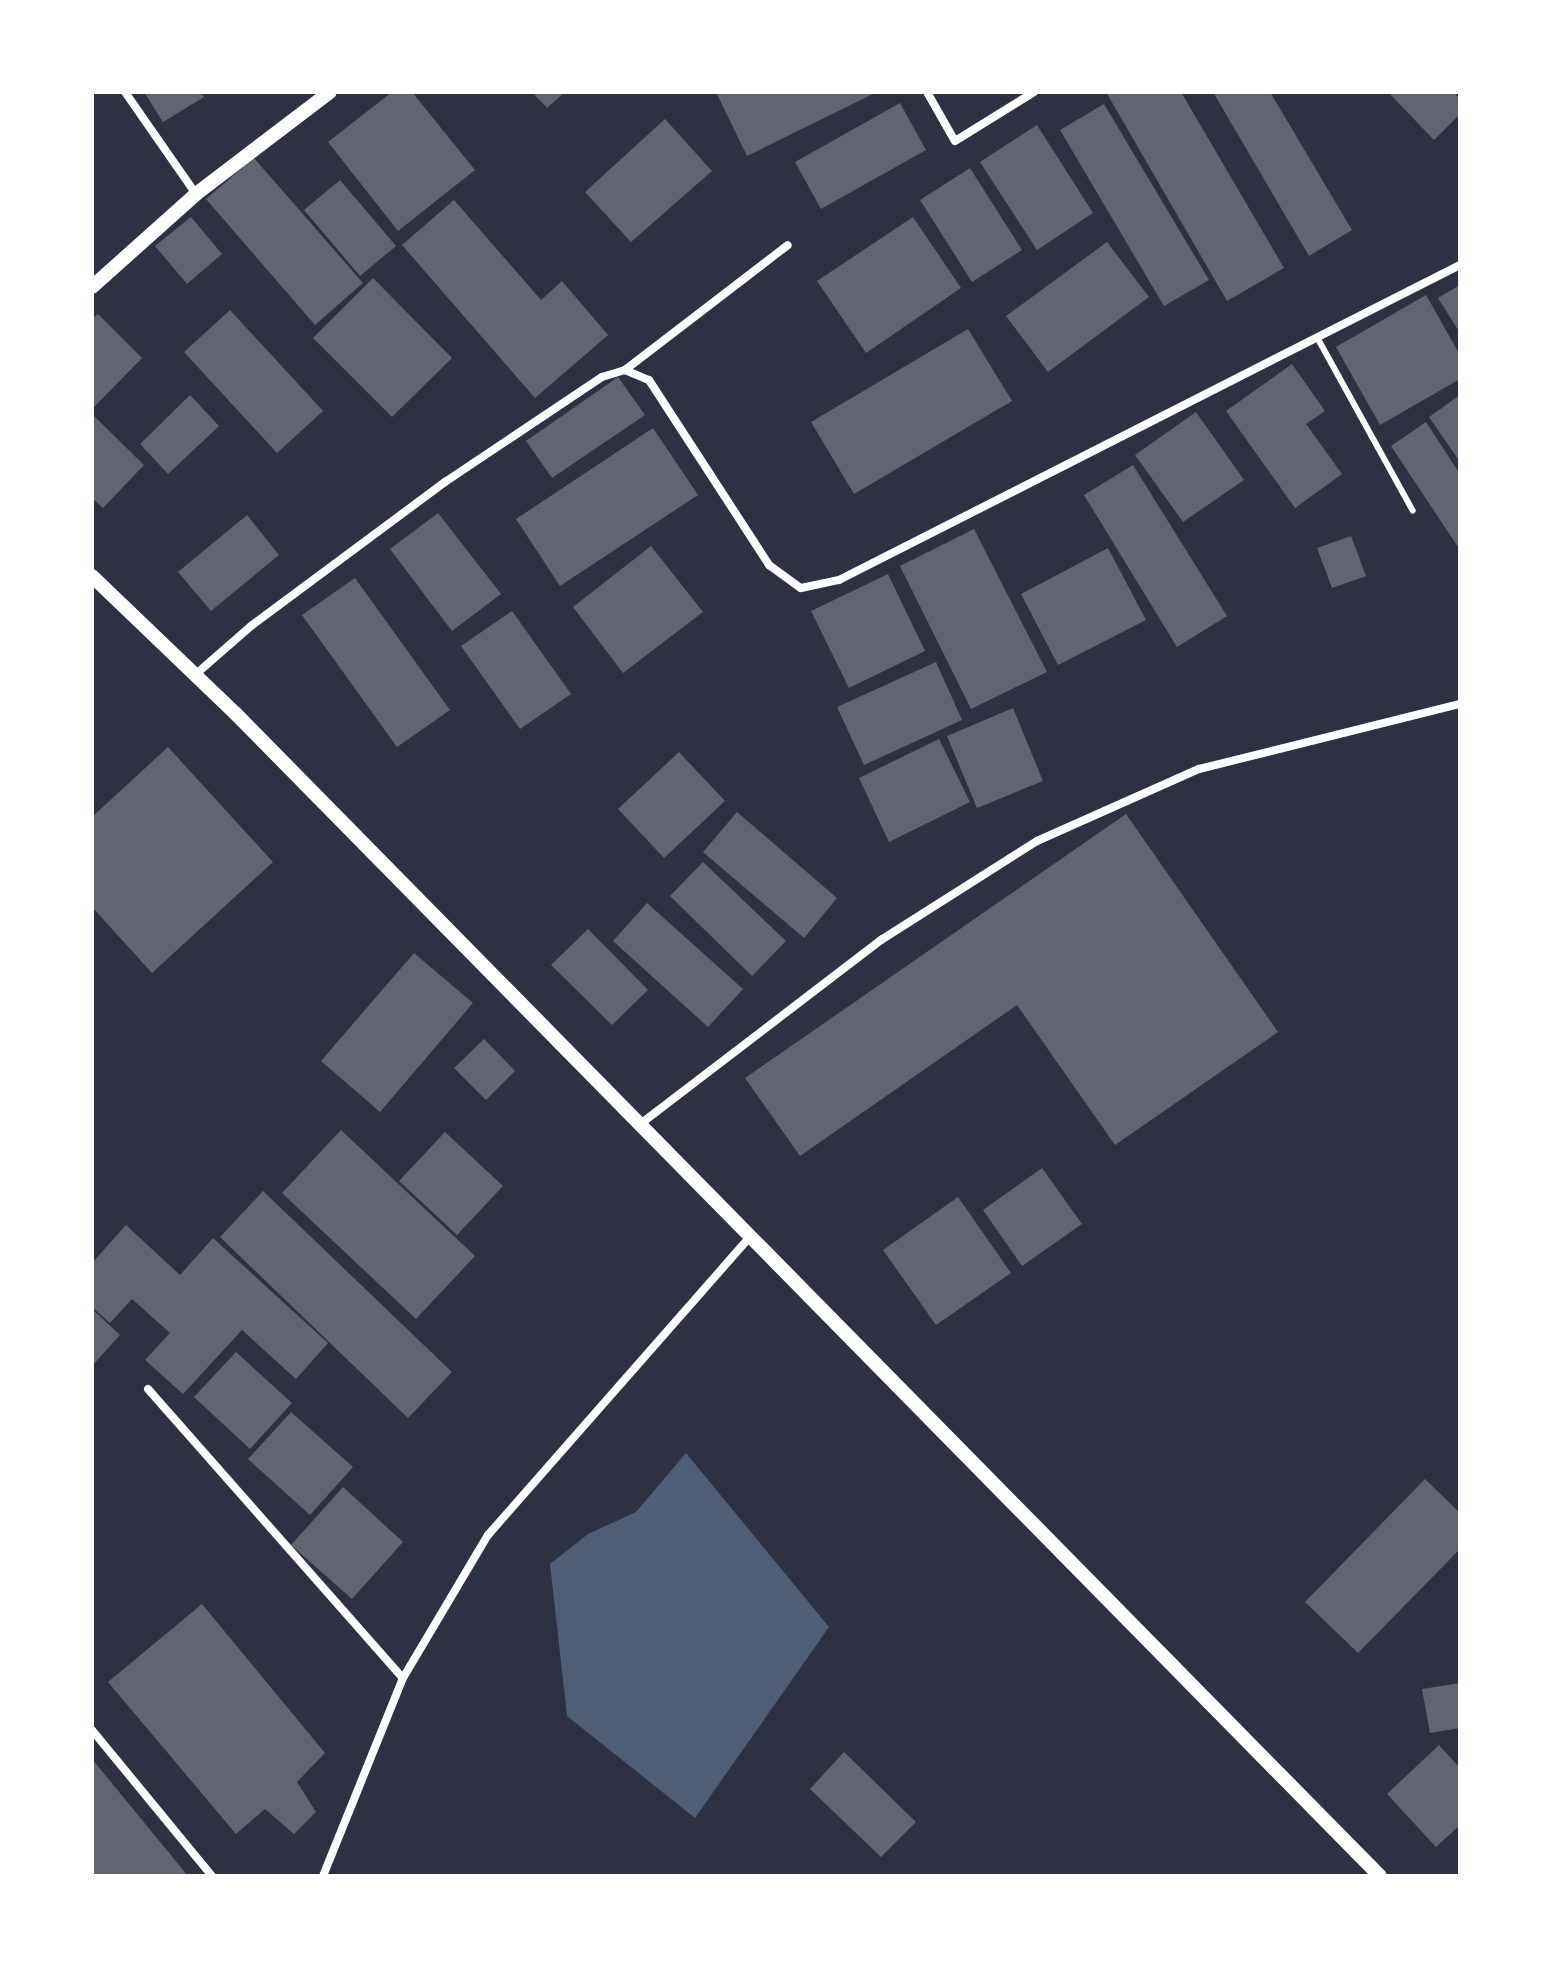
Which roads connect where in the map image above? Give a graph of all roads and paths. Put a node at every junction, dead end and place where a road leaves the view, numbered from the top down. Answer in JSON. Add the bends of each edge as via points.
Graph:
{"nodes":[{"id":1,"x":125,"y":92,"type":"edge"},
{"id":2,"x":330,"y":92,"type":"edge"},
{"id":3,"x":927,"y":92,"type":"edge"},
{"id":4,"x":1034,"y":92,"type":"edge"},
{"id":5,"x":196,"y":194,"type":"junction"},
{"id":6,"x":788,"y":245,"type":"dead end"},
{"id":7,"x":1460,"y":265,"type":"edge"},
{"id":8,"x":92,"y":287,"type":"edge"},
{"id":9,"x":1318,"y":339,"type":"junction"},
{"id":10,"x":625,"y":370,"type":"junction"},
{"id":11,"x":1413,"y":511,"type":"dead end"},
{"id":12,"x":92,"y":576,"type":"edge"},
{"id":13,"x":196,"y":674,"type":"junction"},
{"id":14,"x":1460,"y":704,"type":"edge"},
{"id":15,"x":639,"y":1126,"type":"junction"},
{"id":16,"x":748,"y":1239,"type":"junction"},
{"id":17,"x":148,"y":1389,"type":"dead end"},
{"id":18,"x":403,"y":1678,"type":"junction"},
{"id":19,"x":92,"y":1730,"type":"edge"},
{"id":20,"x":212,"y":1876,"type":"edge"},
{"id":21,"x":323,"y":1876,"type":"edge"},
{"id":22,"x":1380,"y":1876,"type":"edge"}],
"edges":[{"from":1,"to":5,"type":"street"},
{"from":2,"to":5,"type":"street"},
{"from":3,"to":4,"type":"street","via":[[955,141]]},
{"from":5,"to":8,"type":"street"},
{"from":6,"to":10,"type":"street"},
{"from":7,"to":9,"type":"street"},
{"from":9,"to":10,"type":"street","via":[[839,580],[801,588],[769,565],[649,380]]},
{"from":9,"to":11,"type":"lane"},
{"from":10,"to":13,"type":"street","via":[[602,377],[445,482],[251,626]]},
{"from":12,"to":13,"type":"street"},
{"from":13,"to":15,"type":"street"},
{"from":14,"to":15,"type":"street","via":[[1199,769],[1037,841],[881,940]]},
{"from":15,"to":16,"type":"street"},
{"from":16,"to":18,"type":"street","via":[[488,1535]]},
{"from":16,"to":22,"type":"street"},
{"from":17,"to":18,"type":"street"},
{"from":18,"to":21,"type":"street"},
{"from":19,"to":20,"type":"street"}]}
